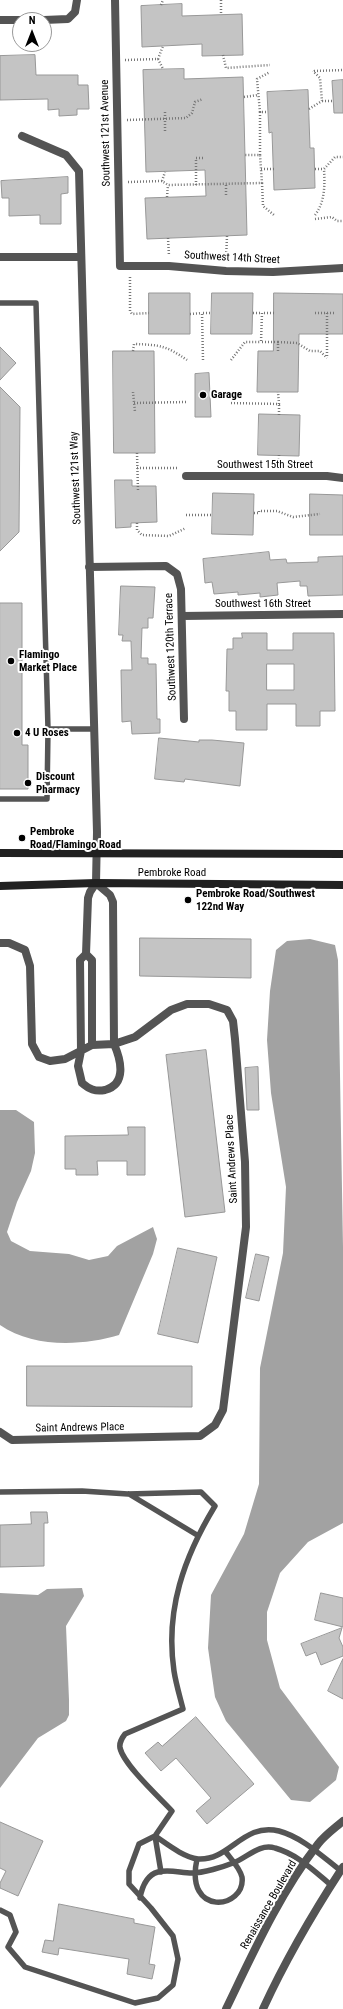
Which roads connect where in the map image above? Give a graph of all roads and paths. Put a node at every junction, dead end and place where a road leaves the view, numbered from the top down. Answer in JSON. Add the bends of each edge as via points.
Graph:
{"nodes":[{"id":1,"x":77,"y":0,"type":"edge"},
{"id":2,"x":114,"y":0,"type":"edge"},
{"id":3,"x":163,"y":0,"type":"edge"},
{"id":4,"x":221,"y":0,"type":"edge"},
{"id":5,"x":161,"y":5,"type":"dead end"},
{"id":6,"x":221,"y":14,"type":"dead end"},
{"id":7,"x":0,"y":20,"type":"edge"},
{"id":8,"x":12,"y":20,"type":"edge"},
{"id":9,"x":52,"y":20,"type":"edge"},
{"id":10,"x":163,"y":46,"type":"dead end"},
{"id":11,"x":223,"y":55,"type":"dead end"},
{"id":12,"x":158,"y":59,"type":"junction"},
{"id":13,"x":115,"y":60,"type":"junction"},
{"id":14,"x":270,"y":65,"type":"dead end"},
{"id":15,"x":163,"y":70,"type":"dead end"},
{"id":16,"x":343,"y":70,"type":"edge"},
{"id":17,"x":270,"y":72,"type":"dead end"},
{"id":18,"x":258,"y":95,"type":"junction"},
{"id":19,"x":244,"y":97,"type":"dead end"},
{"id":20,"x":203,"y":98,"type":"dead end"},
{"id":21,"x":322,"y":101,"type":"junction"},
{"id":22,"x":333,"y":101,"type":"dead end"},
{"id":23,"x":309,"y":109,"type":"dead end"},
{"id":24,"x":165,"y":110,"type":"dead end"},
{"id":25,"x":260,"y":112,"type":"junction"},
{"id":26,"x":268,"y":112,"type":"dead end"},
{"id":27,"x":116,"y":120,"type":"junction"},
{"id":28,"x":165,"y":120,"type":"junction"},
{"id":29,"x":164,"y":131,"type":"dead end"},
{"id":30,"x":22,"y":136,"type":"dead end"},
{"id":31,"x":245,"y":155,"type":"dead end"},
{"id":32,"x":260,"y":155,"type":"junction"},
{"id":33,"x":343,"y":157,"type":"edge"},
{"id":34,"x":204,"y":158,"type":"dead end"},
{"id":35,"x":261,"y":169,"type":"junction"},
{"id":36,"x":315,"y":169,"type":"dead end"},
{"id":37,"x":324,"y":169,"type":"junction"},
{"id":38,"x":274,"y":170,"type":"dead end"},
{"id":39,"x":165,"y":172,"type":"dead end"},
{"id":40,"x":118,"y":182,"type":"junction"},
{"id":41,"x":162,"y":182,"type":"junction"},
{"id":42,"x":262,"y":183,"type":"junction"},
{"id":43,"x":168,"y":185,"type":"junction"},
{"id":44,"x":196,"y":185,"type":"junction"},
{"id":45,"x":226,"y":185,"type":"junction"},
{"id":46,"x":226,"y":195,"type":"dead end"},
{"id":47,"x":167,"y":197,"type":"dead end"},
{"id":48,"x":274,"y":215,"type":"dead end"},
{"id":49,"x":315,"y":215,"type":"dead end"},
{"id":50,"x":315,"y":219,"type":"dead end"},
{"id":51,"x":342,"y":221,"type":"dead end"},
{"id":52,"x":227,"y":236,"type":"dead end"},
{"id":53,"x":168,"y":238,"type":"dead end"},
{"id":54,"x":0,"y":257,"type":"edge"},
{"id":55,"x":81,"y":257,"type":"junction"},
{"id":56,"x":120,"y":266,"type":"joint"},
{"id":57,"x":130,"y":266,"type":"junction"},
{"id":58,"x":169,"y":266,"type":"junction"},
{"id":59,"x":343,"y":268,"type":"edge"},
{"id":60,"x":226,"y":271,"type":"junction"},
{"id":61,"x":0,"y":303,"type":"edge"},
{"id":62,"x":202,"y":313,"type":"junction"},
{"id":63,"x":212,"y":313,"type":"dead end"},
{"id":64,"x":262,"y":313,"type":"junction"},
{"id":65,"x":274,"y":313,"type":"dead end"},
{"id":66,"x":327,"y":313,"type":"junction"},
{"id":67,"x":335,"y":313,"type":"dead end"},
{"id":68,"x":149,"y":314,"type":"dead end"},
{"id":69,"x":190,"y":314,"type":"dead end"},
{"id":70,"x":253,"y":314,"type":"dead end"},
{"id":71,"x":315,"y":314,"type":"dead end"},
{"id":72,"x":261,"y":342,"type":"junction"},
{"id":73,"x":278,"y":342,"type":"junction"},
{"id":74,"x":133,"y":351,"type":"dead end"},
{"id":75,"x":278,"y":351,"type":"dead end"},
{"id":76,"x":187,"y":360,"type":"dead end"},
{"id":77,"x":203,"y":360,"type":"dead end"},
{"id":78,"x":231,"y":360,"type":"dead end"},
{"id":79,"x":133,"y":392,"type":"dead end"},
{"id":80,"x":278,"y":392,"type":"dead end"},
{"id":81,"x":186,"y":402,"type":"dead end"},
{"id":82,"x":134,"y":403,"type":"junction"},
{"id":83,"x":231,"y":403,"type":"dead end"},
{"id":84,"x":279,"y":404,"type":"junction"},
{"id":85,"x":135,"y":412,"type":"dead end"},
{"id":86,"x":279,"y":415,"type":"dead end"},
{"id":87,"x":137,"y":453,"type":"dead end"},
{"id":88,"x":181,"y":467,"type":"dead end"},
{"id":89,"x":138,"y":468,"type":"junction"},
{"id":90,"x":186,"y":476,"type":"dead end"},
{"id":91,"x":343,"y":478,"type":"edge"},
{"id":92,"x":138,"y":490,"type":"dead end"},
{"id":93,"x":254,"y":514,"type":"dead end"},
{"id":94,"x":320,"y":514,"type":"dead end"},
{"id":95,"x":186,"y":515,"type":"dead end"},
{"id":96,"x":213,"y":515,"type":"dead end"},
{"id":97,"x":137,"y":523,"type":"dead end"},
{"id":98,"x":186,"y":528,"type":"dead end"},
{"id":99,"x":89,"y":567,"type":"junction"},
{"id":100,"x":343,"y":614,"type":"edge"},
{"id":101,"x":182,"y":616,"type":"junction"},
{"id":102,"x":184,"y":719,"type":"dead end"},
{"id":103,"x":48,"y":729,"type":"junction"},
{"id":104,"x":94,"y":729,"type":"junction"},
{"id":105,"x":0,"y":799,"type":"edge"},
{"id":106,"x":96,"y":852,"type":"junction"},
{"id":107,"x":0,"y":853,"type":"edge"},
{"id":108,"x":343,"y":854,"type":"edge"},
{"id":109,"x":96,"y":883,"type":"junction"},
{"id":110,"x":343,"y":885,"type":"edge"},
{"id":111,"x":0,"y":886,"type":"edge"},
{"id":112,"x":0,"y":942,"type":"edge"},
{"id":113,"x":86,"y":954,"type":"junction"},
{"id":114,"x":114,"y":1044,"type":"junction"},
{"id":115,"x":92,"y":1045,"type":"junction"},
{"id":116,"x":81,"y":1051,"type":"junction"},
{"id":117,"x":0,"y":1432,"type":"edge"},
{"id":118,"x":0,"y":1492,"type":"edge"},
{"id":119,"x":128,"y":1494,"type":"junction"},
{"id":120,"x":197,"y":1535,"type":"junction"},
{"id":121,"x":343,"y":1821,"type":"edge"},
{"id":122,"x":155,"y":1836,"type":"junction"},
{"id":123,"x":314,"y":1850,"type":"junction"},
{"id":124,"x":225,"y":1851,"type":"junction"},
{"id":125,"x":197,"y":1859,"type":"junction"},
{"id":126,"x":234,"y":1863,"type":"junction"},
{"id":127,"x":305,"y":1864,"type":"junction"},
{"id":128,"x":342,"y":1869,"type":"edge"},
{"id":129,"x":161,"y":1872,"type":"junction"},
{"id":130,"x":194,"y":1873,"type":"junction"},
{"id":131,"x":331,"y":1885,"type":"junction"},
{"id":132,"x":140,"y":1898,"type":"junction"},
{"id":133,"x":0,"y":1910,"type":"edge"},
{"id":134,"x":226,"y":2009,"type":"edge"},
{"id":135,"x":263,"y":2009,"type":"edge"}],
"edges":[{"from":1,"to":9,"type":"street","via":[[75,12],[68,19]]},
{"from":2,"to":13,"type":"street","name":"Southwest 121st Avenue"},
{"from":3,"to":5,"type":"path"},
{"from":4,"to":6,"type":"path"},
{"from":7,"to":8,"type":"street"},
{"from":10,"to":12,"type":"path"},
{"from":11,"to":14,"type":"path","via":[[226,68]]},
{"from":12,"to":13,"type":"path"},
{"from":12,"to":15,"type":"path"},
{"from":13,"to":27,"type":"street","name":"Southwest 121st Avenue"},
{"from":16,"to":21,"type":"path","via":[[313,71],[320,78]]},
{"from":17,"to":18,"type":"path","via":[[257,79]]},
{"from":18,"to":19,"type":"path"},
{"from":18,"to":25,"type":"path"},
{"from":20,"to":28,"type":"path","via":[[195,102],[192,113],[186,118]]},
{"from":21,"to":22,"type":"path"},
{"from":21,"to":23,"type":"path"},
{"from":24,"to":28,"type":"path"},
{"from":25,"to":26,"type":"path"},
{"from":25,"to":32,"type":"path"},
{"from":27,"to":28,"type":"path"},
{"from":27,"to":40,"type":"street","name":"Southwest 121st Avenue"},
{"from":28,"to":29,"type":"path"},
{"from":30,"to":55,"type":"street","name":"Southwest 121st Way","via":[[66,155],[78,171]]},
{"from":31,"to":32,"type":"path"},
{"from":32,"to":35,"type":"path"},
{"from":33,"to":37,"type":"path","via":[[335,157]]},
{"from":34,"to":44,"type":"path","via":[[196,158]]},
{"from":35,"to":38,"type":"path"},
{"from":35,"to":42,"type":"path"},
{"from":36,"to":37,"type":"path"},
{"from":37,"to":49,"type":"path","via":[[325,188],[322,206]]},
{"from":39,"to":41,"type":"path"},
{"from":40,"to":41,"type":"path"},
{"from":40,"to":56,"type":"street","name":"Southwest 121st Avenue"},
{"from":41,"to":43,"type":"path"},
{"from":42,"to":45,"type":"path"},
{"from":42,"to":48,"type":"path","via":[[263,206]]},
{"from":43,"to":44,"type":"path"},
{"from":43,"to":47,"type":"path"},
{"from":44,"to":45,"type":"path"},
{"from":45,"to":46,"type":"path"},
{"from":50,"to":51,"type":"path","via":[[332,217],[336,221]]},
{"from":52,"to":60,"type":"path"},
{"from":53,"to":58,"type":"path"},
{"from":54,"to":55,"type":"street"},
{"from":55,"to":99,"type":"street","name":"Southwest 121st Way"},
{"from":56,"to":57,"type":"street","name":"Southwest 14th Street"},
{"from":57,"to":58,"type":"street","name":"Southwest 14th Street"},
{"from":57,"to":68,"type":"path","via":[[130,311],[132,314]]},
{"from":58,"to":60,"type":"street","name":"Southwest 14th Street"},
{"from":59,"to":60,"type":"street","name":"Southwest 14th Street","via":[[273,272]]},
{"from":61,"to":103,"type":"lane","via":[[36,303]]},
{"from":62,"to":63,"type":"path"},
{"from":62,"to":69,"type":"path"},
{"from":62,"to":77,"type":"path"},
{"from":64,"to":65,"type":"path"},
{"from":64,"to":70,"type":"path"},
{"from":64,"to":72,"type":"path"},
{"from":66,"to":67,"type":"path"},
{"from":66,"to":71,"type":"path"},
{"from":66,"to":73,"type":"path","via":[[327,358],[320,351],[310,351],[297,343]]},
{"from":72,"to":73,"type":"path"},
{"from":72,"to":78,"type":"path","via":[[245,342]]},
{"from":73,"to":75,"type":"path"},
{"from":74,"to":76,"type":"path","via":[[134,344],[159,345],[169,348]]},
{"from":79,"to":82,"type":"path"},
{"from":80,"to":84,"type":"path"},
{"from":81,"to":82,"type":"path"},
{"from":82,"to":85,"type":"path"},
{"from":83,"to":84,"type":"path"},
{"from":84,"to":86,"type":"path"},
{"from":87,"to":89,"type":"path"},
{"from":88,"to":89,"type":"path"},
{"from":89,"to":92,"type":"path"},
{"from":90,"to":91,"type":"street","name":"Southwest 15th Street"},
{"from":93,"to":94,"type":"path","via":[[259,514],[259,511],[277,511],[293,517]]},
{"from":95,"to":96,"type":"path"},
{"from":97,"to":98,"type":"path","via":[[142,535],[169,536]]},
{"from":99,"to":101,"type":"street","name":"Southwest 120th Terrace","via":[[166,566],[177,574],[181,589]]},
{"from":99,"to":104,"type":"street","name":"Southwest 121st Way"},
{"from":100,"to":101,"type":"street","name":"Southwest 16th Street"},
{"from":101,"to":102,"type":"street","name":"Southwest 120th Terrace"},
{"from":103,"to":104,"type":"lane"},
{"from":103,"to":105,"type":"lane","via":[[47,799]]},
{"from":104,"to":106,"type":"street","name":"Southwest 121st Way"},
{"from":106,"to":107,"type":"main road","name":"Pembroke Road"},
{"from":106,"to":108,"type":"main road","name":"Pembroke Road"},
{"from":106,"to":109,"type":"street","name":"Southwest 121st Way"},
{"from":109,"to":110,"type":"main road","name":"Pembroke Road"},
{"from":109,"to":111,"type":"main road","name":"Pembroke Road"},
{"from":109,"to":113,"type":"street","via":[[88,898]]},
{"from":109,"to":114,"type":"street","via":[[110,895],[113,902]]},
{"from":112,"to":116,"type":"street","name":"Saint Andrews Place","via":[[25,950],[30,966],[32,1044],[38,1057],[50,1061],[65,1059]]},
{"from":113,"to":115,"type":"street","via":[[92,960]]},
{"from":113,"to":116,"type":"street","via":[[80,960]]},
{"from":114,"to":115,"type":"street","name":"Saint Andrews Place"},
{"from":114,"to":116,"type":"street","via":[[121,1064],[118,1082],[111,1088],[100,1091],[90,1089],[82,1083],[78,1066]]},
{"from":114,"to":117,"type":"street","name":"Saint Andrews Place","via":[[135,1037],[171,1010],[187,1004],[209,1004],[227,1010],[233,1021],[245,1162],[246,1227],[223,1410],[215,1425],[200,1436],[12,1440]]},
{"from":115,"to":116,"type":"street","name":"Saint Andrews Place"},
{"from":118,"to":119,"type":"lane","via":[[82,1491]]},
{"from":119,"to":120,"type":"lane"},
{"from":119,"to":120,"type":"lane","via":[[201,1492],[215,1506]]},
{"from":120,"to":122,"type":"lane","via":[[177,1589],[172,1615],[174,1671],[183,1710],[125,1734],[120,1740],[120,1748],[128,1764],[172,1811]]},
{"from":121,"to":123,"type":"street","name":"Renaissance Boulevard"},
{"from":122,"to":125,"type":"lane","via":[[176,1850]]},
{"from":122,"to":129,"type":"lane"},
{"from":122,"to":132,"type":"lane","via":[[139,1844],[129,1871],[129,1884]]},
{"from":123,"to":124,"type":"lane","via":[[271,1830],[257,1831],[244,1836]]},
{"from":123,"to":127,"type":"street","name":"Renaissance Boulevard"},
{"from":123,"to":128,"type":"lane"},
{"from":124,"to":125,"type":"lane"},
{"from":124,"to":126,"type":"lane"},
{"from":125,"to":130,"type":"lane"},
{"from":126,"to":127,"type":"lane","via":[[263,1848],[274,1848]]},
{"from":126,"to":130,"type":"lane"},
{"from":126,"to":130,"type":"lane","via":[[242,1878],[239,1890],[229,1901],[217,1903],[204,1898],[196,1885]]},
{"from":127,"to":131,"type":"lane"},
{"from":127,"to":134,"type":"street","name":"Renaissance Boulevard","via":[[285,1895]]},
{"from":128,"to":131,"type":"street"},
{"from":129,"to":130,"type":"lane"},
{"from":129,"to":132,"type":"lane","via":[[148,1879]]},
{"from":131,"to":135,"type":"street","via":[[284,1963]]},
{"from":132,"to":133,"type":"lane","via":[[173,1936],[178,1959],[173,1985],[158,1998],[135,2003],[25,1967],[8,1947],[16,1932],[10,1916]]}]}
